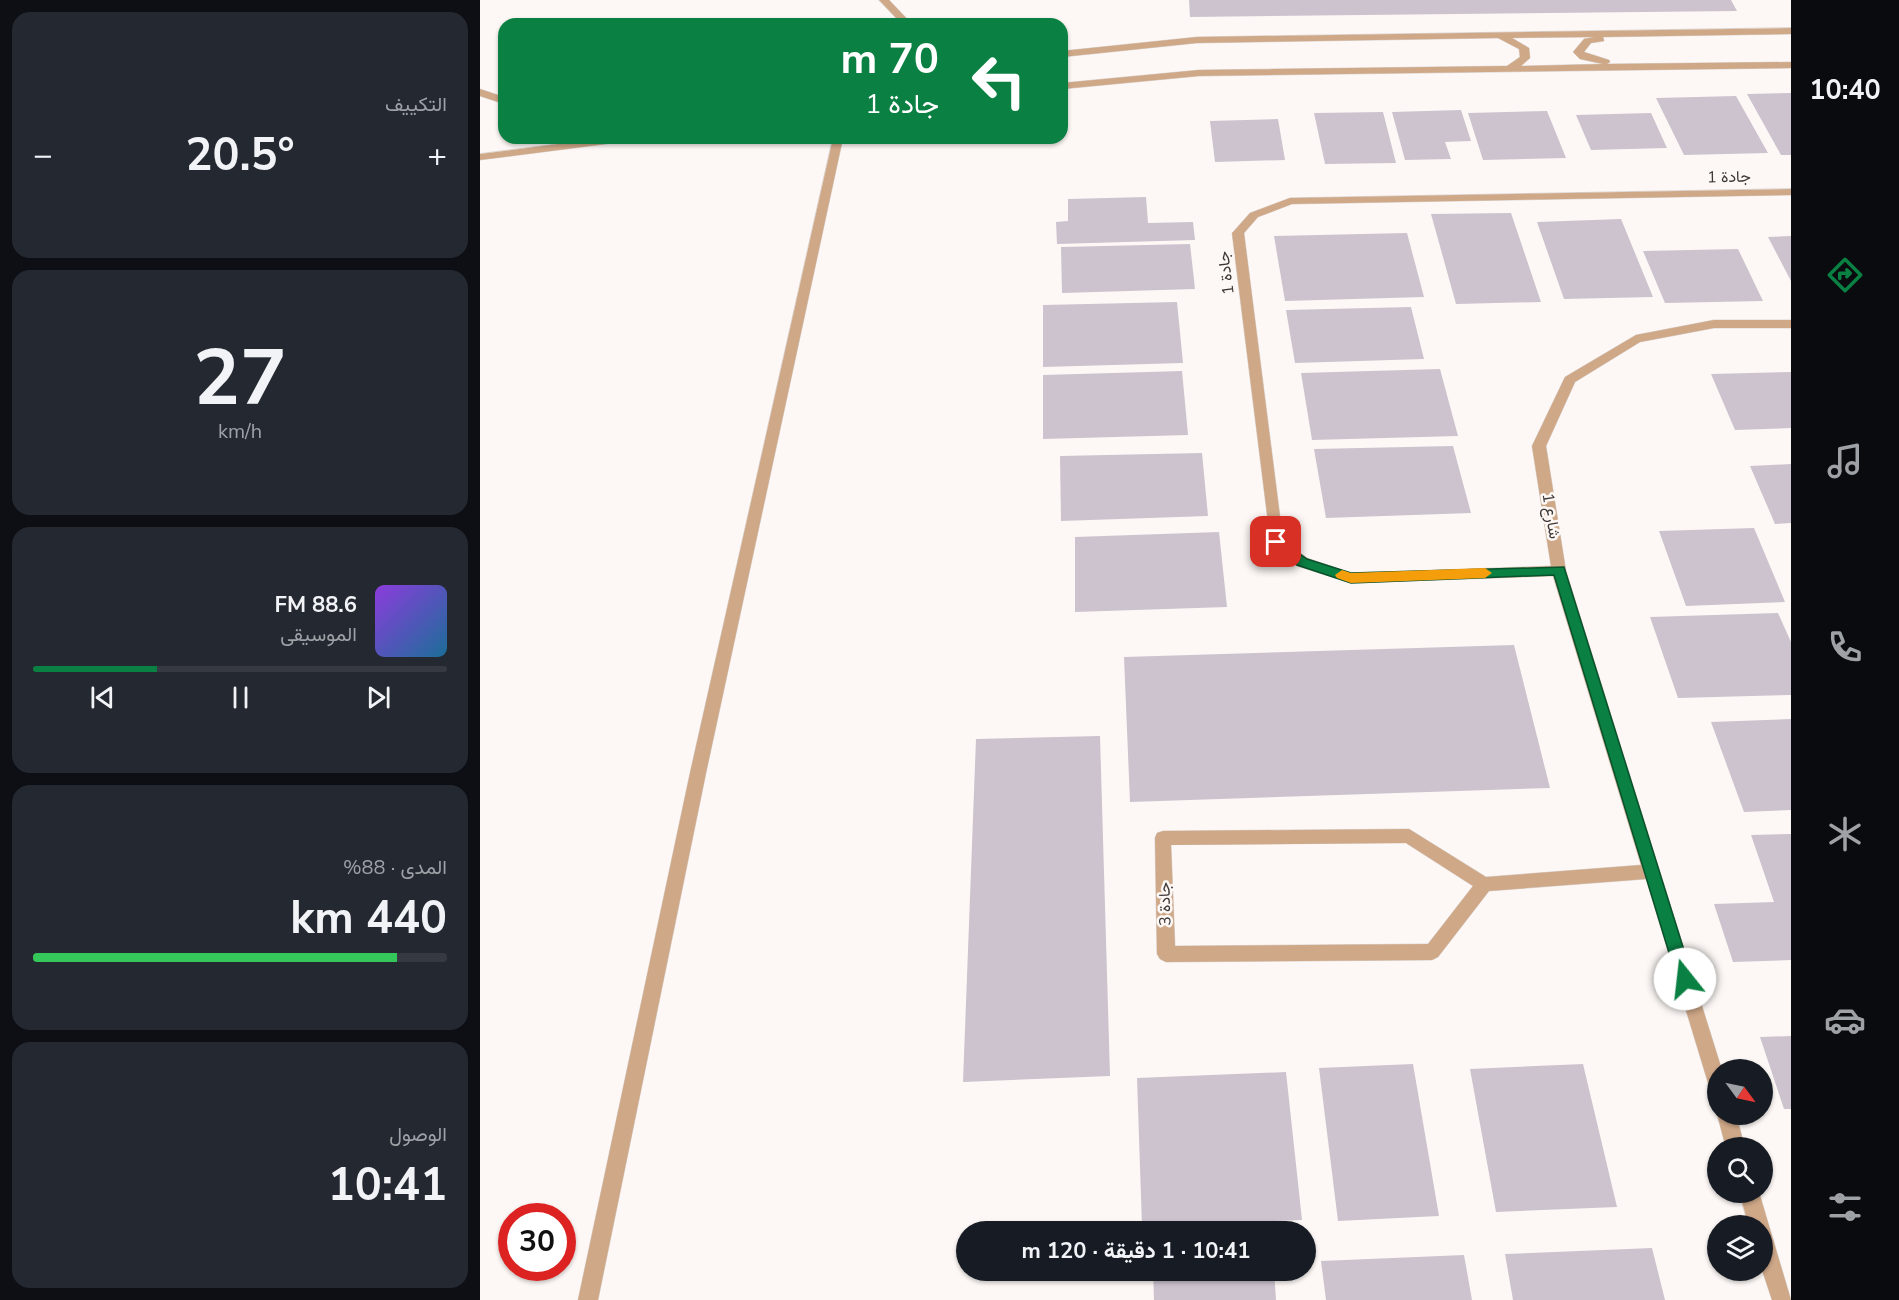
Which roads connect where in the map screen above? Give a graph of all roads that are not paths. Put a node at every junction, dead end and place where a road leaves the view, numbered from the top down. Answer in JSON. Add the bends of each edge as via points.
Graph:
{"nodes":[{"id":1,"x":885,"y":0,"type":"edge"},
{"id":2,"x":902,"y":18,"type":"edge"},
{"id":3,"x":1791,"y":31,"type":"edge"},
{"id":4,"x":1627,"y":35,"type":"junction"},
{"id":5,"x":1500,"y":36,"type":"junction"},
{"id":6,"x":1068,"y":53,"type":"edge"},
{"id":7,"x":1791,"y":65,"type":"edge"},
{"id":8,"x":1642,"y":68,"type":"junction"},
{"id":9,"x":1509,"y":69,"type":"junction"},
{"id":10,"x":1068,"y":85,"type":"edge"},
{"id":11,"x":480,"y":92,"type":"edge"},
{"id":12,"x":498,"y":99,"type":"edge"},
{"id":13,"x":563,"y":144,"type":"edge"},
{"id":14,"x":576,"y":144,"type":"edge"},
{"id":15,"x":837,"y":144,"type":"edge"},
{"id":16,"x":567,"y":145,"type":"junction"},
{"id":17,"x":480,"y":157,"type":"edge"},
{"id":18,"x":1791,"y":192,"type":"edge"},
{"id":19,"x":1791,"y":324,"type":"edge"},
{"id":20,"x":1559,"y":571,"type":"junction"},
{"id":21,"x":1653,"y":872,"type":"junction"},
{"id":22,"x":1484,"y":884,"type":"junction"},
{"id":23,"x":1710,"y":1059,"type":"edge"},
{"id":24,"x":1773,"y":1271,"type":"edge"},
{"id":25,"x":588,"y":1300,"type":"edge"},
{"id":26,"x":1782,"y":1300,"type":"edge"}],
"edges":[{"from":1,"to":2,"type":"street"},
{"from":3,"to":4,"type":"street"},
{"from":4,"to":5,"type":"street"},
{"from":4,"to":8,"type":"street","via":[[1588,41],[1578,52],[1598,61]]},
{"from":5,"to":6,"type":"street","via":[[1197,40]]},
{"from":5,"to":9,"type":"street","via":[[1524,48],[1525,58]]},
{"from":7,"to":8,"type":"street"},
{"from":8,"to":9,"type":"street"},
{"from":9,"to":10,"type":"street","via":[[1199,73]]},
{"from":11,"to":12,"type":"street"},
{"from":13,"to":16,"type":"street"},
{"from":14,"to":16,"type":"street"},
{"from":15,"to":25,"type":"street","via":[[698,772]]},
{"from":16,"to":17,"type":"street"},
{"from":18,"to":20,"type":"street","name":"جادة 1","via":[[1290,201],[1254,216],[1238,233],[1276,542],[1302,562],[1351,578]]},
{"from":19,"to":20,"type":"street","name":"شارع 1","via":[[1714,324],[1636,339],[1570,380],[1539,446]]},
{"from":20,"to":21,"type":"street","name":"شارع 1"},
{"from":21,"to":22,"type":"street"},
{"from":21,"to":23,"type":"street","name":"شارع 1"},
{"from":22,"to":22,"type":"street","name":"جادة 3","via":[[1409,836],[1163,838],[1166,954],[1432,952]]},
{"from":24,"to":26,"type":"street"}]}
